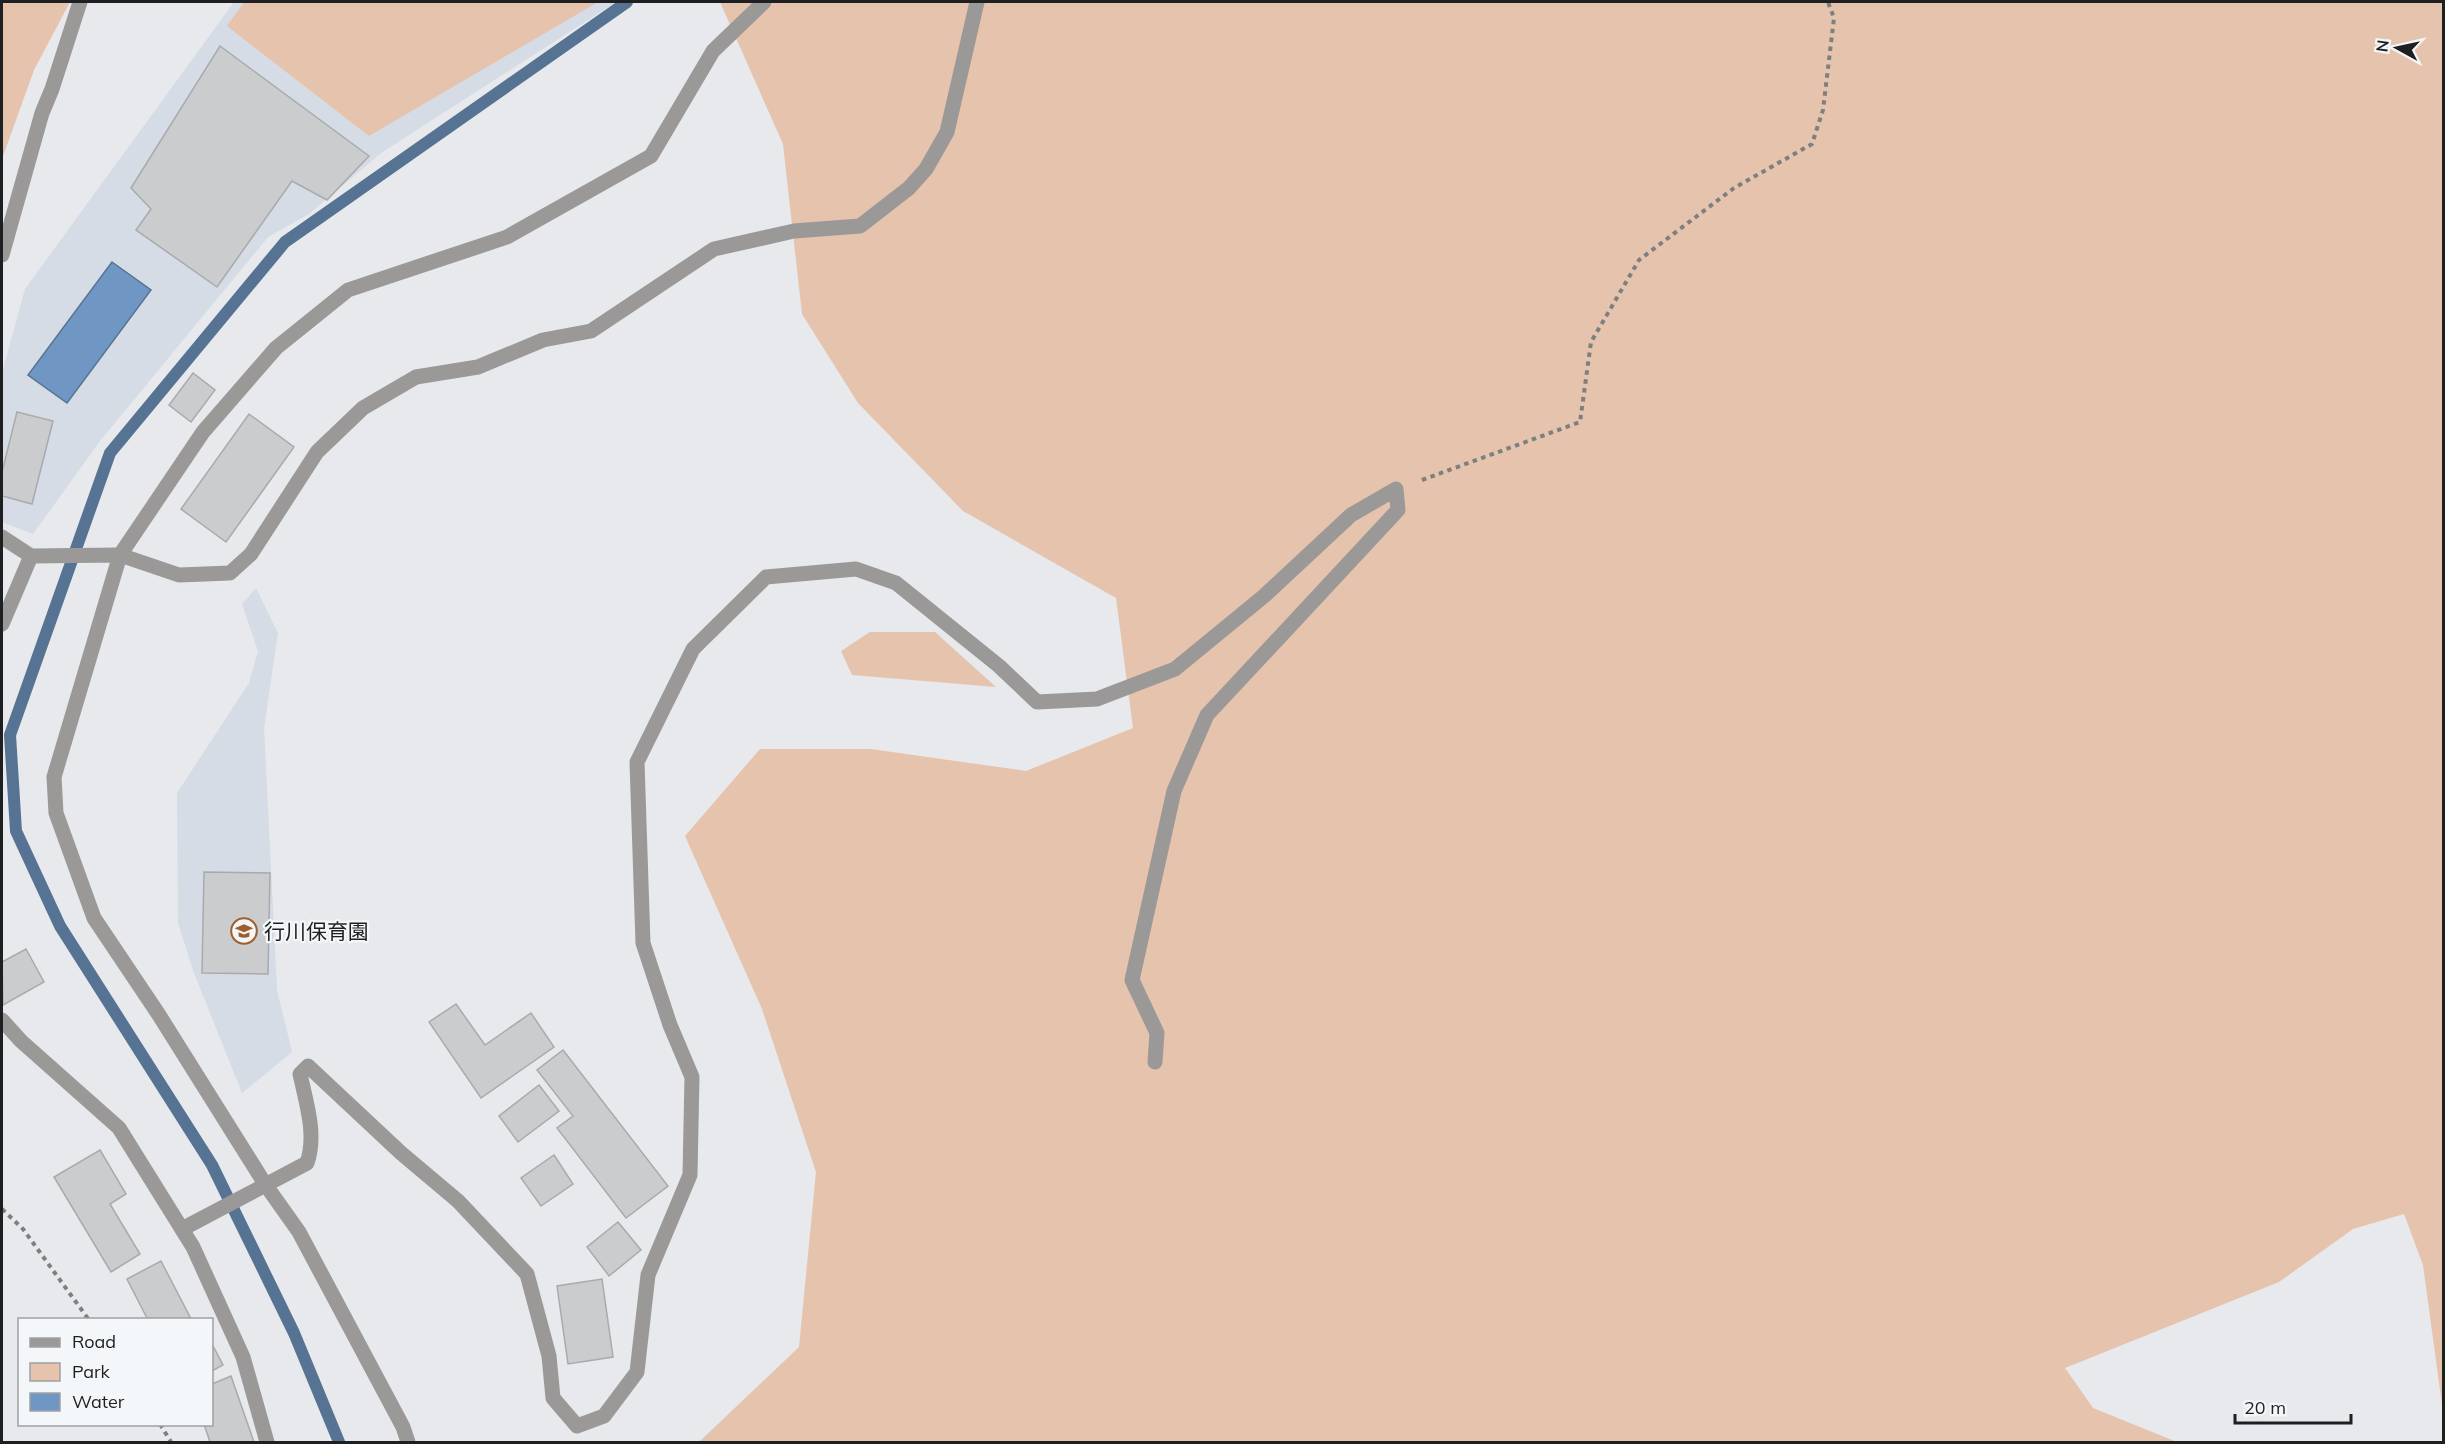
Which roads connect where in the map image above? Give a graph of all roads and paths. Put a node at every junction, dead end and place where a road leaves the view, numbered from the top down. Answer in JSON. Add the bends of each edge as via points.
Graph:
{"nodes":[{"id":1,"x":80,"y":2,"type":"edge"},
{"id":2,"x":764,"y":2,"type":"edge"},
{"id":3,"x":977,"y":2,"type":"edge"},
{"id":4,"x":1828,"y":2,"type":"edge"},
{"id":5,"x":2,"y":255,"type":"edge"},
{"id":6,"x":1396,"y":489,"type":"junction"},
{"id":7,"x":2,"y":537,"type":"edge"},
{"id":8,"x":120,"y":555,"type":"junction"},
{"id":9,"x":32,"y":556,"type":"junction"},
{"id":10,"x":2,"y":624,"type":"edge"},
{"id":11,"x":2,"y":1020,"type":"edge"},
{"id":12,"x":1155,"y":1062,"type":"dead end"},
{"id":13,"x":265,"y":1184,"type":"junction"},
{"id":14,"x":2,"y":1209,"type":"edge"},
{"id":15,"x":182,"y":1229,"type":"junction"},
{"id":16,"x":88,"y":1318,"type":"edge"},
{"id":17,"x":161,"y":1426,"type":"edge"},
{"id":18,"x":171,"y":1443,"type":"edge"},
{"id":19,"x":267,"y":1443,"type":"edge"},
{"id":20,"x":408,"y":1443,"type":"edge"}],
"edges":[{"from":1,"to":5,"type":"street","via":[[42,113]]},
{"from":2,"to":8,"type":"street","via":[[712,51],[651,156],[507,237],[348,291],[276,348],[203,432]]},
{"from":3,"to":8,"type":"street","via":[[946,132],[921,176],[860,226],[794,231],[714,249],[591,331],[543,340],[478,367],[416,377],[363,408],[317,452],[251,554],[230,573],[179,575]]},
{"from":4,"to":6,"type":"path","via":[[1834,18],[1823,110],[1812,144],[1734,188],[1639,260],[1591,342],[1580,422]]},
{"from":6,"to":12,"type":"street","via":[[1398,510],[1207,716],[1174,791],[1132,980],[1157,1033]]},
{"from":6,"to":13,"type":"street","via":[[1351,515],[1264,596],[1175,669],[1097,699],[1037,702],[999,666],[896,583],[856,569],[766,577],[693,649],[637,762],[643,943],[692,1077],[690,1175],[648,1275],[637,1372],[604,1416],[577,1425],[553,1398],[549,1356],[527,1274],[458,1201],[308,1066],[300,1074],[309,1117],[310,1156],[307,1163]]},
{"from":7,"to":9,"type":"street"},
{"from":8,"to":9,"type":"street"},
{"from":8,"to":13,"type":"street","via":[[54,777],[56,813],[94,918]]},
{"from":9,"to":10,"type":"street"},
{"from":11,"to":15,"type":"street","via":[[118,1128]]},
{"from":13,"to":15,"type":"street"},
{"from":13,"to":20,"type":"street","via":[[299,1232],[403,1426]]},
{"from":14,"to":16,"type":"path","via":[[22,1229]]},
{"from":15,"to":19,"type":"street","via":[[243,1357]]},
{"from":17,"to":18,"type":"path"}]}
